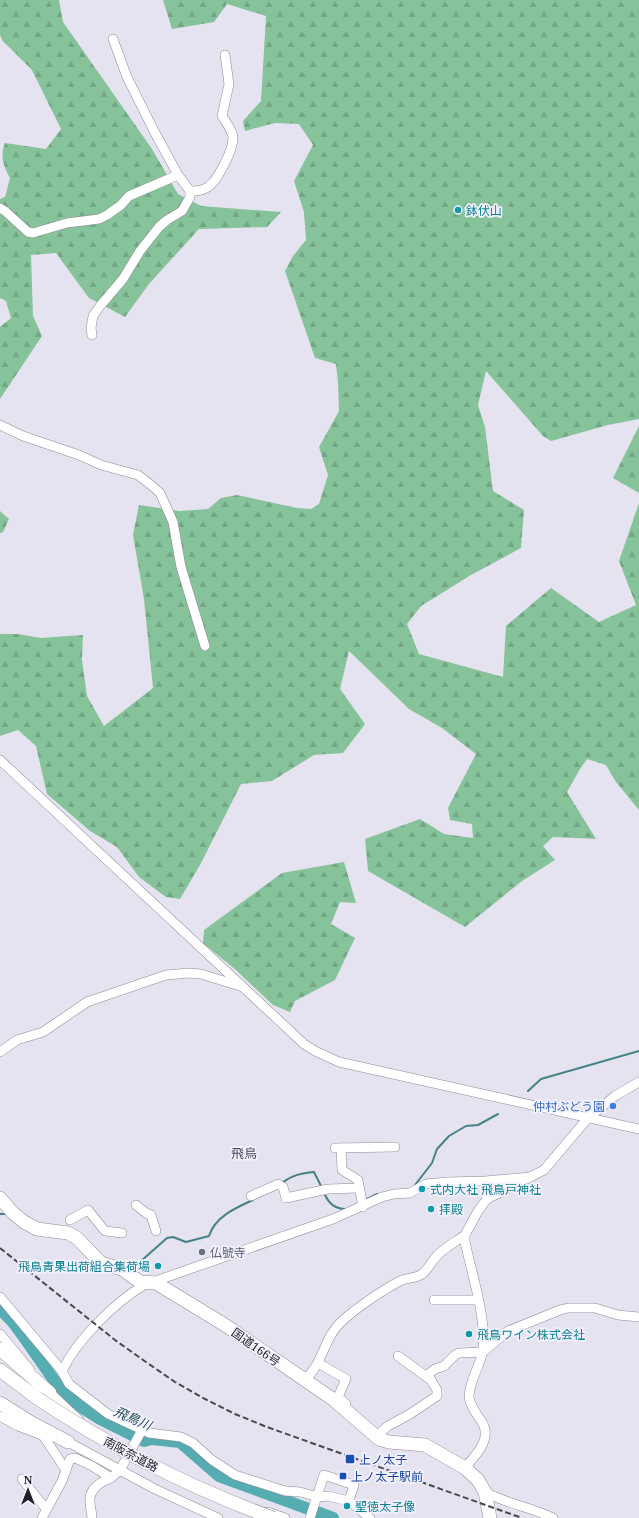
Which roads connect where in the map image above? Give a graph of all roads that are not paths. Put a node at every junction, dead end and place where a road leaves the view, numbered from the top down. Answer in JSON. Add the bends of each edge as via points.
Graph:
{"nodes":[{"id":1,"x":113,"y":39,"type":"dead end"},
{"id":2,"x":225,"y":55,"type":"dead end"},
{"id":3,"x":178,"y":175,"type":"junction"},
{"id":4,"x":190,"y":191,"type":"junction"},
{"id":5,"x":0,"y":208,"type":"edge"},
{"id":6,"x":92,"y":335,"type":"dead end"},
{"id":7,"x":0,"y":425,"type":"edge"},
{"id":8,"x":205,"y":646,"type":"dead end"},
{"id":9,"x":0,"y":760,"type":"edge"},
{"id":10,"x":242,"y":987,"type":"junction"},
{"id":11,"x":0,"y":1052,"type":"edge"},
{"id":12,"x":639,"y":1082,"type":"edge"},
{"id":13,"x":588,"y":1118,"type":"junction"},
{"id":14,"x":639,"y":1129,"type":"edge"},
{"id":15,"x":395,"y":1147,"type":"dead end"},
{"id":16,"x":531,"y":1177,"type":"junction"},
{"id":17,"x":359,"y":1188,"type":"junction"},
{"id":18,"x":251,"y":1196,"type":"dead end"},
{"id":19,"x":0,"y":1198,"type":"edge"},
{"id":20,"x":362,"y":1204,"type":"junction"},
{"id":21,"x":136,"y":1205,"type":"dead end"},
{"id":22,"x":70,"y":1220,"type":"dead end"},
{"id":23,"x":156,"y":1231,"type":"dead end"},
{"id":24,"x":122,"y":1233,"type":"dead end"},
{"id":25,"x":465,"y":1235,"type":"junction"},
{"id":26,"x":152,"y":1283,"type":"junction"},
{"id":27,"x":0,"y":1297,"type":"edge"},
{"id":28,"x":434,"y":1300,"type":"dead end"},
{"id":29,"x":478,"y":1300,"type":"junction"},
{"id":30,"x":639,"y":1317,"type":"edge"},
{"id":31,"x":0,"y":1334,"type":"edge"},
{"id":32,"x":0,"y":1349,"type":"edge"},
{"id":33,"x":483,"y":1352,"type":"junction"},
{"id":34,"x":398,"y":1356,"type":"dead end"},
{"id":35,"x":318,"y":1363,"type":"junction"},
{"id":36,"x":0,"y":1370,"type":"edge"},
{"id":37,"x":62,"y":1371,"type":"junction"},
{"id":38,"x":0,"y":1375,"type":"edge"},
{"id":39,"x":426,"y":1376,"type":"junction"},
{"id":40,"x":304,"y":1380,"type":"junction"},
{"id":41,"x":50,"y":1393,"type":"junction"},
{"id":42,"x":36,"y":1399,"type":"junction"},
{"id":43,"x":0,"y":1403,"type":"edge"},
{"id":44,"x":0,"y":1416,"type":"edge"},
{"id":45,"x":352,"y":1416,"type":"junction"},
{"id":46,"x":142,"y":1431,"type":"junction"},
{"id":47,"x":42,"y":1434,"type":"junction"},
{"id":48,"x":376,"y":1436,"type":"junction"},
{"id":49,"x":68,"y":1442,"type":"joint"},
{"id":50,"x":132,"y":1448,"type":"junction"},
{"id":51,"x":89,"y":1454,"type":"junction"},
{"id":52,"x":464,"y":1468,"type":"junction"},
{"id":53,"x":66,"y":1470,"type":"junction"},
{"id":54,"x":120,"y":1470,"type":"junction"},
{"id":55,"x":111,"y":1478,"type":"junction"},
{"id":56,"x":22,"y":1479,"type":"dead end"},
{"id":57,"x":485,"y":1492,"type":"junction"},
{"id":58,"x":317,"y":1498,"type":"junction"},
{"id":59,"x":349,"y":1501,"type":"junction"},
{"id":60,"x":46,"y":1509,"type":"junction"},
{"id":61,"x":42,"y":1518,"type":"edge"},
{"id":62,"x":92,"y":1518,"type":"edge"},
{"id":63,"x":218,"y":1518,"type":"edge"},
{"id":64,"x":262,"y":1518,"type":"edge"},
{"id":65,"x":272,"y":1518,"type":"edge"},
{"id":66,"x":285,"y":1518,"type":"edge"},
{"id":67,"x":310,"y":1518,"type":"edge"},
{"id":68,"x":370,"y":1518,"type":"edge"},
{"id":69,"x":490,"y":1518,"type":"edge"},
{"id":70,"x":552,"y":1518,"type":"edge"}],
"edges":[{"from":1,"to":3,"type":"street","via":[[127,77]]},
{"from":2,"to":4,"type":"street","via":[[229,84],[222,116],[233,136],[232,147],[208,187]]},
{"from":3,"to":4,"type":"street"},
{"from":3,"to":5,"type":"street","via":[[129,196],[121,205],[99,219],[67,223],[33,233],[28,232]]},
{"from":4,"to":6,"type":"street","via":[[189,201],[182,211],[159,227],[123,279],[93,316]]},
{"from":7,"to":8,"type":"street","via":[[101,465],[138,476],[160,493],[173,522],[181,567]]},
{"from":9,"to":10,"type":"street"},
{"from":10,"to":11,"type":"street","via":[[201,974],[166,975],[87,1002],[43,1032],[18,1040]]},
{"from":10,"to":13,"type":"street","via":[[304,1044],[339,1062]]},
{"from":12,"to":13,"type":"street","via":[[615,1096]]},
{"from":13,"to":14,"type":"street"},
{"from":13,"to":16,"type":"street","via":[[544,1170]]},
{"from":15,"to":17,"type":"street","via":[[338,1148],[342,1170],[358,1180]]},
{"from":16,"to":20,"type":"street","via":[[426,1184],[410,1193],[382,1196]]},
{"from":16,"to":25,"type":"street","via":[[487,1199]]},
{"from":17,"to":18,"type":"street","via":[[323,1190],[286,1198],[280,1186]]},
{"from":17,"to":20,"type":"street"},
{"from":19,"to":26,"type":"highway","name":"国道166号","via":[[24,1222],[37,1229],[68,1233],[77,1238],[101,1263],[125,1272],[140,1282]]},
{"from":20,"to":26,"type":"street","via":[[285,1236]]},
{"from":21,"to":23,"type":"street","via":[[151,1215]]},
{"from":22,"to":24,"type":"street","via":[[88,1210],[106,1231]]},
{"from":25,"to":29,"type":"street"},
{"from":25,"to":35,"type":"street","via":[[439,1253],[422,1274],[402,1280],[340,1322],[326,1342],[326,1349]]},
{"from":26,"to":37,"type":"street","via":[[134,1291],[98,1322],[68,1359]]},
{"from":26,"to":40,"type":"highway","name":"国道166号","via":[[225,1325]]},
{"from":27,"to":37,"type":"street"},
{"from":28,"to":29,"type":"street"},
{"from":29,"to":33,"type":"street"},
{"from":30,"to":33,"type":"street","via":[[618,1315],[595,1308],[568,1308],[508,1331]]},
{"from":31,"to":41,"type":"street"},
{"from":32,"to":41,"type":"highway"},
{"from":33,"to":39,"type":"street","via":[[455,1355],[444,1366],[434,1369]]},
{"from":33,"to":52,"type":"street","via":[[469,1396],[484,1426],[484,1442]]},
{"from":34,"to":39,"type":"street"},
{"from":35,"to":40,"type":"street"},
{"from":35,"to":45,"type":"street","via":[[346,1379],[338,1397],[350,1407],[354,1413]]},
{"from":36,"to":42,"type":"highway","name":"南阪奈道路"},
{"from":37,"to":46,"type":"street","via":[[70,1384],[98,1407]]},
{"from":38,"to":42,"type":"highway","name":"南阪奈道路"},
{"from":39,"to":48,"type":"street","via":[[435,1386],[437,1396]]},
{"from":40,"to":45,"type":"highway","name":"国道166号"},
{"from":41,"to":50,"type":"street","via":[[83,1423]]},
{"from":42,"to":64,"type":"highway","name":"南阪奈道路","via":[[80,1430],[153,1471]]},
{"from":42,"to":65,"type":"highway","name":"南阪奈道路","bridge":true,"via":[[155,1468],[206,1492]]},
{"from":43,"to":49,"type":"highway"},
{"from":44,"to":47,"type":"street","via":[[18,1426]]},
{"from":45,"to":48,"type":"highway","name":"国道166号"},
{"from":46,"to":50,"type":"street"},
{"from":46,"to":58,"type":"street","via":[[154,1435],[181,1437],[235,1475]]},
{"from":47,"to":51,"type":"street"},
{"from":47,"to":53,"type":"street"},
{"from":48,"to":52,"type":"highway","name":"国道166号","via":[[389,1442],[425,1445]]},
{"from":49,"to":51,"type":"street"},
{"from":50,"to":54,"type":"street"},
{"from":50,"to":66,"type":"street","via":[[214,1491]]},
{"from":51,"to":54,"type":"street"},
{"from":52,"to":57,"type":"highway","name":"国道166号","via":[[478,1480]]},
{"from":53,"to":55,"type":"street","via":[[70,1459],[75,1458]]},
{"from":53,"to":60,"type":"street"},
{"from":54,"to":55,"type":"street"},
{"from":54,"to":63,"type":"street"},
{"from":55,"to":62,"type":"street","via":[[100,1483],[91,1493],[89,1501]]},
{"from":56,"to":60,"type":"street"},
{"from":57,"to":69,"type":"highway","name":"国道166号"},
{"from":57,"to":70,"type":"street"},
{"from":58,"to":59,"type":"street","via":[[328,1496]]},
{"from":58,"to":59,"type":"street","via":[[325,1475],[354,1485]]},
{"from":58,"to":67,"type":"street"},
{"from":59,"to":68,"type":"street"},
{"from":60,"to":61,"type":"street"}]}
